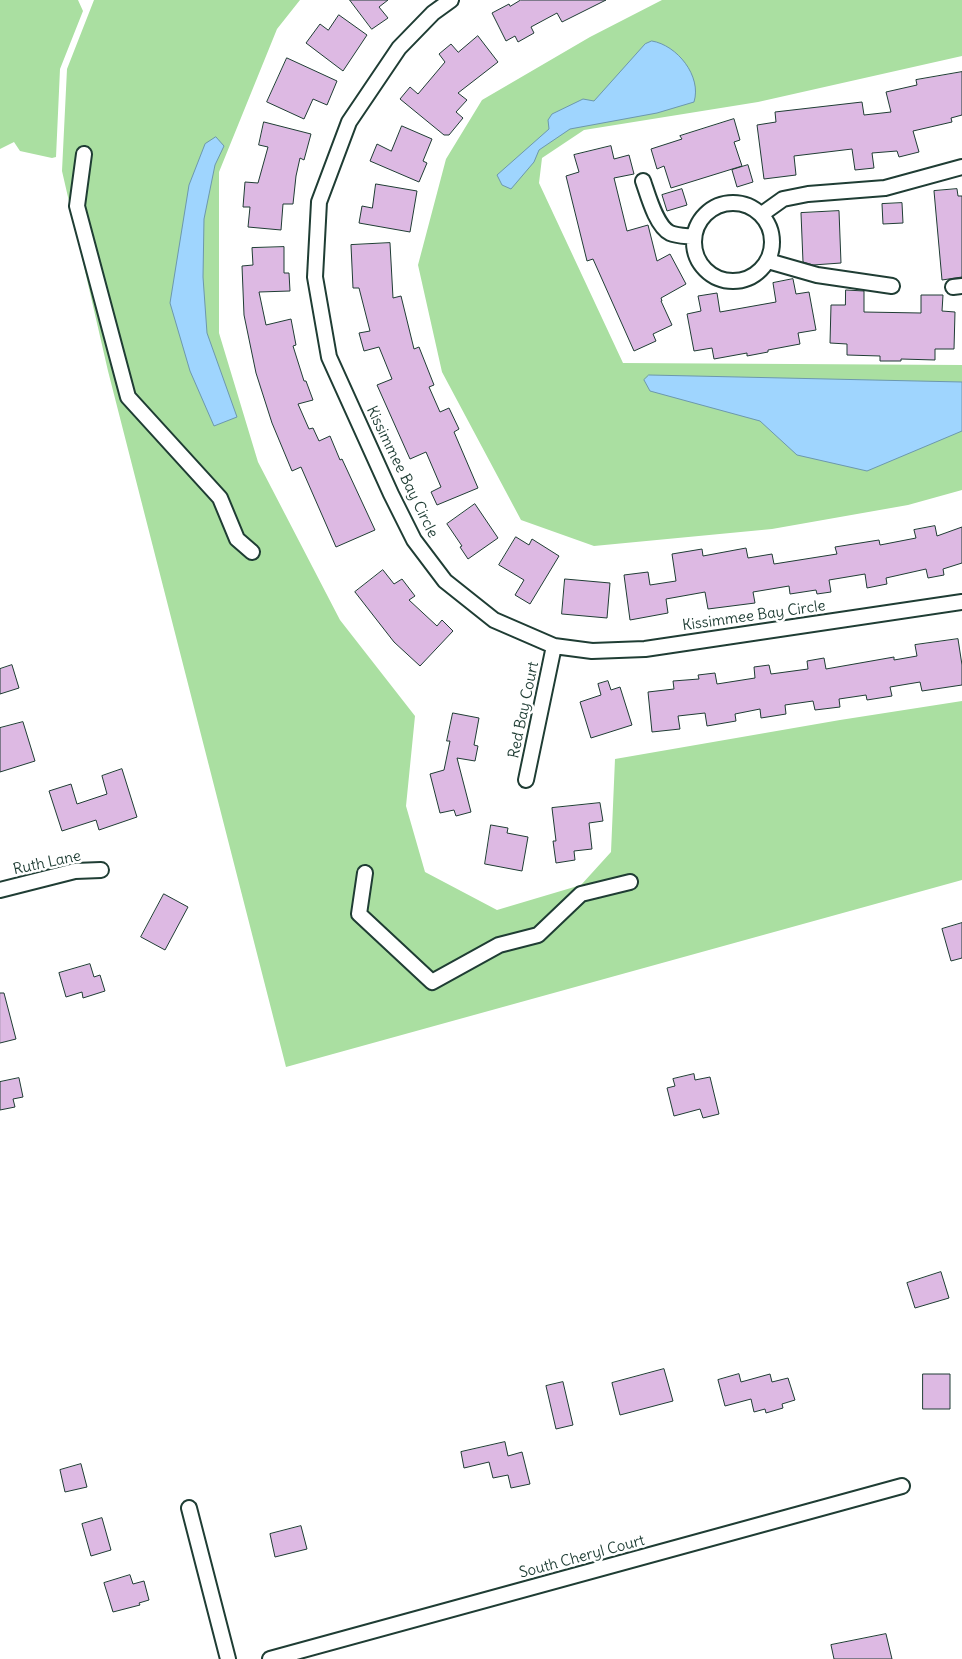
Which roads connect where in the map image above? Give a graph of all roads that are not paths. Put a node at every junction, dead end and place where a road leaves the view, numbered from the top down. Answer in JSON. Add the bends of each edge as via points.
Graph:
{"nodes":[{"id":1,"x":451,"y":0,"type":"edge"},
{"id":2,"x":84,"y":154,"type":"dead end"},
{"id":3,"x":962,"y":167,"type":"edge"},
{"id":4,"x":643,"y":181,"type":"dead end"},
{"id":5,"x":762,"y":214,"type":"junction"},
{"id":6,"x":694,"y":237,"type":"junction"},
{"id":7,"x":768,"y":261,"type":"junction"},
{"id":8,"x":892,"y":286,"type":"dead end"},
{"id":9,"x":252,"y":552,"type":"dead end"},
{"id":10,"x":962,"y":602,"type":"edge"},
{"id":11,"x":554,"y":646,"type":"junction"},
{"id":12,"x":526,"y":780,"type":"dead end"},
{"id":13,"x":101,"y":870,"type":"dead end"},
{"id":14,"x":365,"y":873,"type":"dead end"},
{"id":15,"x":630,"y":882,"type":"dead end"},
{"id":16,"x":0,"y":890,"type":"edge"},
{"id":17,"x":902,"y":1486,"type":"dead end"},
{"id":18,"x":189,"y":1508,"type":"dead end"},
{"id":19,"x":228,"y":1659,"type":"edge"},
{"id":20,"x":270,"y":1659,"type":"edge"}],
"edges":[{"from":1,"to":11,"type":"street","name":"Kissimmee Bay Circle","via":[[433,13],[399,48],[349,122],[319,202],[315,278],[329,357],[414,540],[445,581],[494,620]]},
{"from":2,"to":9,"type":"street","via":[[77,206],[128,397],[220,498],[237,539]]},
{"from":3,"to":5,"type":"street","via":[[885,188],[783,199]]},
{"from":4,"to":6,"type":"street","via":[[658,219],[666,230]]},
{"from":5,"to":6,"type":"street","via":[[739,202],[715,207],[705,214]]},
{"from":5,"to":7,"type":"street","via":[[773,237]]},
{"from":6,"to":7,"type":"street","via":[[700,263],[709,274],[721,280],[735,282],[748,279],[760,272]]},
{"from":7,"to":8,"type":"street","via":[[817,275]]},
{"from":10,"to":11,"type":"street","name":"Kissimmee Bay Circle","via":[[646,648],[592,651]]},
{"from":11,"to":12,"type":"street","name":"Red Bay Court"},
{"from":13,"to":16,"type":"street","name":"Ruth Lane","via":[[75,871]]},
{"from":14,"to":15,"type":"street","via":[[359,914],[432,982],[499,945],[538,935],[581,894]]},
{"from":17,"to":20,"type":"street","name":"South Cheryl Court"},
{"from":18,"to":19,"type":"street"}]}
